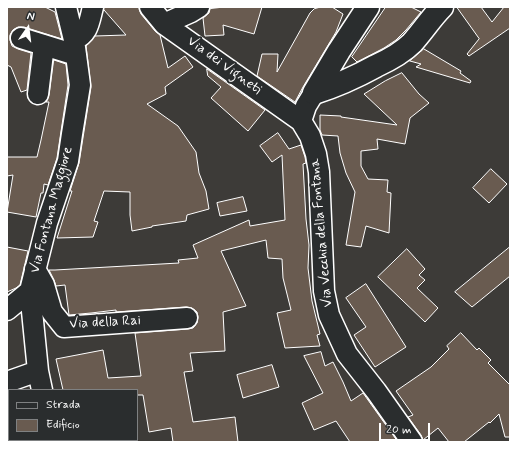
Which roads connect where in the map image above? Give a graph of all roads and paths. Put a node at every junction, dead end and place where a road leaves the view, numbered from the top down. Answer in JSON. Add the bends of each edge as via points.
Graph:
{"nodes":[{"id":1,"x":66,"y":7,"type":"edge"},
{"id":2,"x":93,"y":7,"type":"edge"},
{"id":3,"x":150,"y":7,"type":"edge"},
{"id":4,"x":199,"y":7,"type":"edge"},
{"id":5,"x":368,"y":7,"type":"edge"},
{"id":6,"x":442,"y":7,"type":"edge"},
{"id":7,"x":164,"y":24,"type":"junction"},
{"id":8,"x":21,"y":38,"type":"dead end"},
{"id":9,"x":44,"y":45,"type":"junction"},
{"id":10,"x":75,"y":48,"type":"junction"},
{"id":11,"x":38,"y":94,"type":"dead end"},
{"id":12,"x":314,"y":94,"type":"junction"},
{"id":13,"x":301,"y":121,"type":"junction"},
{"id":14,"x":35,"y":269,"type":"junction"},
{"id":15,"x":30,"y":291,"type":"junction"},
{"id":16,"x":7,"y":310,"type":"edge"},
{"id":17,"x":186,"y":318,"type":"dead end"},
{"id":18,"x":38,"y":371,"type":"junction"},
{"id":19,"x":7,"y":382,"type":"edge"},
{"id":20,"x":42,"y":389,"type":"edge"},
{"id":21,"x":412,"y":442,"type":"edge"}],
"edges":[{"from":1,"to":10,"type":"street","name":"Via Fontana Maggiore"},
{"from":2,"to":10,"type":"street","via":[[88,28]]},
{"from":3,"to":7,"type":"street","name":"Via dei Vigneti"},
{"from":4,"to":7,"type":"street"},
{"from":5,"to":12,"type":"street"},
{"from":6,"to":12,"type":"street","via":[[412,43],[395,57]]},
{"from":7,"to":13,"type":"street","name":"Via dei Vigneti"},
{"from":8,"to":9,"type":"street"},
{"from":9,"to":10,"type":"street"},
{"from":9,"to":11,"type":"street"},
{"from":10,"to":14,"type":"street","name":"Via Fontana Maggiore","via":[[80,85],[68,161]]},
{"from":12,"to":13,"type":"street","via":[[306,106]]},
{"from":13,"to":21,"type":"street","name":"Via Vecchia della Fontana","via":[[310,136],[319,172],[324,291],[329,315],[347,354]]},
{"from":14,"to":15,"type":"street","name":"Via Fontana Maggiore"},
{"from":14,"to":17,"type":"street","name":"Via della Rai","via":[[44,285],[52,312],[64,327]]},
{"from":15,"to":16,"type":"street"},
{"from":15,"to":18,"type":"street","name":"Via Fontana Maggiore"},
{"from":18,"to":19,"type":"street"},
{"from":18,"to":20,"type":"street","name":"Via Fontana Maggiore"}]}
